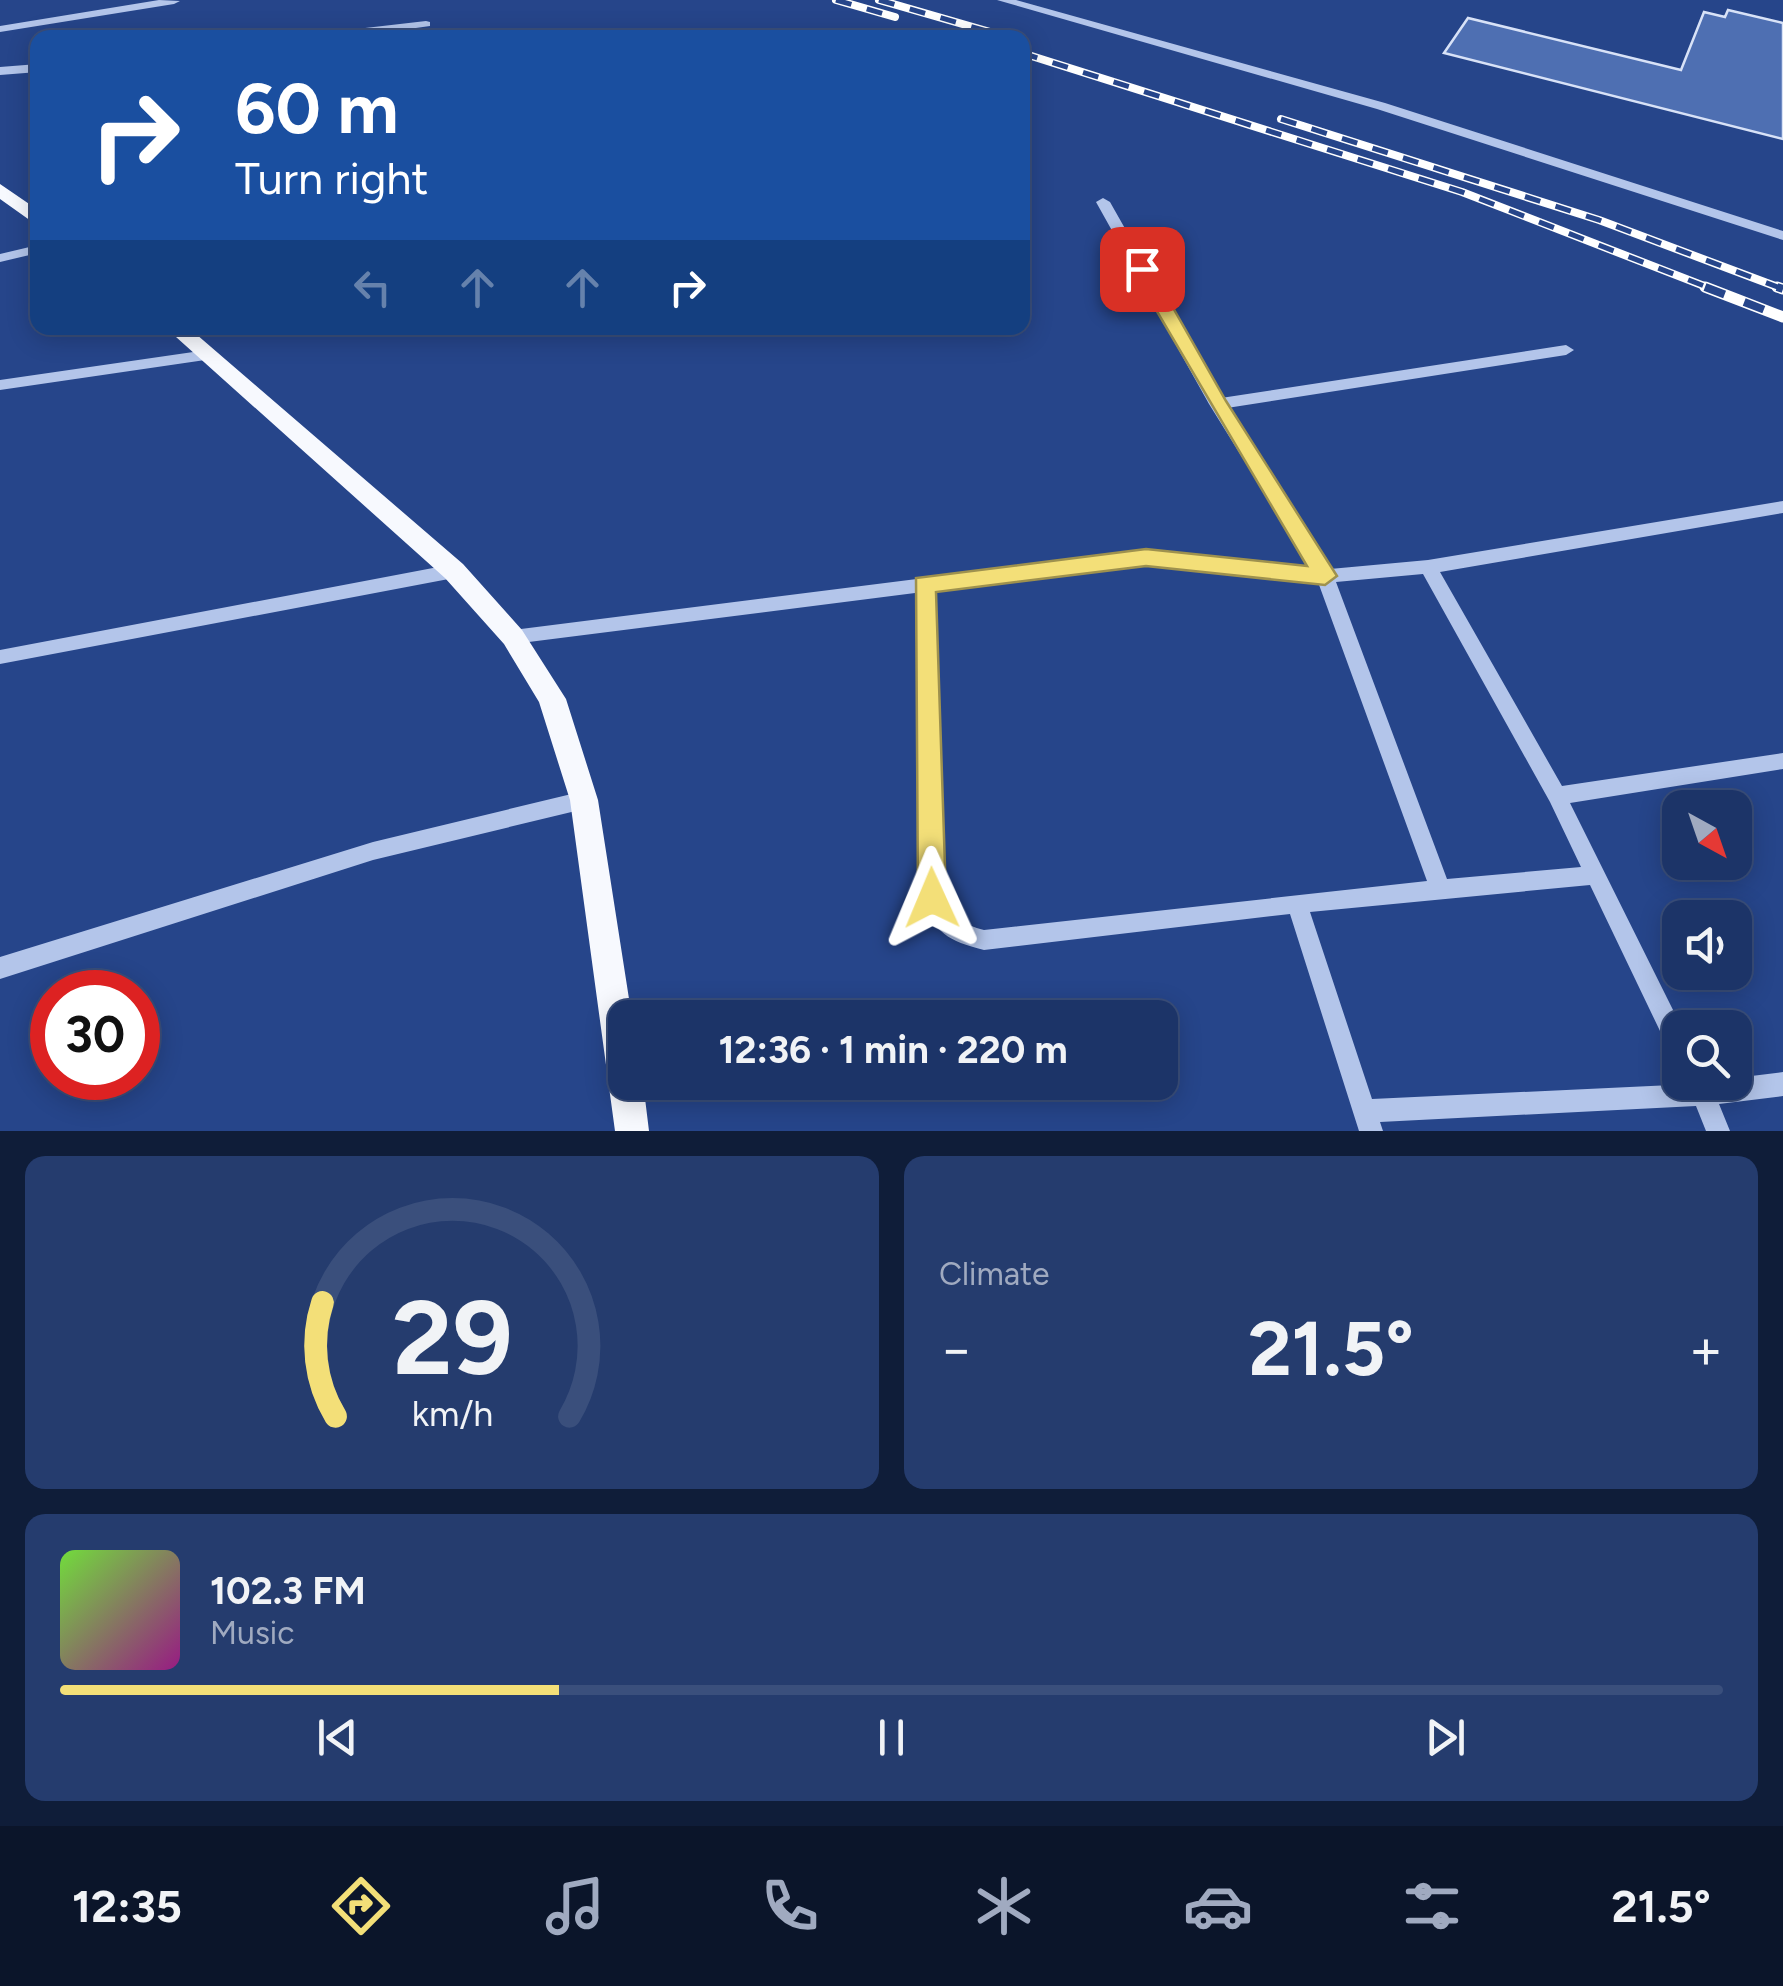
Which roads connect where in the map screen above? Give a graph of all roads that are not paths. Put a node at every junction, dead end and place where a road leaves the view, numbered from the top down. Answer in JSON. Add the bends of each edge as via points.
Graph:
{"nodes":[{"id":1,"x":1003,"y":0,"type":"edge"},
{"id":2,"x":174,"y":1,"type":"edge"},
{"id":3,"x":426,"y":24,"type":"dead end"},
{"id":4,"x":0,"y":29,"type":"edge"},
{"id":5,"x":378,"y":30,"type":"edge"},
{"id":6,"x":30,"y":69,"type":"edge"},
{"id":7,"x":0,"y":71,"type":"edge"},
{"id":8,"x":0,"y":190,"type":"edge"},
{"id":9,"x":1104,"y":202,"type":"dead end"},
{"id":10,"x":30,"y":214,"type":"edge"},
{"id":11,"x":1783,"y":236,"type":"edge"},
{"id":12,"x":30,"y":251,"type":"edge"},
{"id":13,"x":0,"y":258,"type":"edge"},
{"id":14,"x":184,"y":335,"type":"edge"},
{"id":15,"x":1566,"y":350,"type":"dead end"},
{"id":16,"x":207,"y":355,"type":"junction"},
{"id":17,"x":0,"y":385,"type":"edge"},
{"id":18,"x":1218,"y":404,"type":"junction"},
{"id":19,"x":1783,"y":506,"type":"edge"},
{"id":20,"x":1428,"y":566,"type":"junction"},
{"id":21,"x":454,"y":572,"type":"junction"},
{"id":22,"x":1325,"y":576,"type":"junction"},
{"id":23,"x":924,"y":584,"type":"junction"},
{"id":24,"x":513,"y":637,"type":"junction"},
{"id":25,"x":0,"y":657,"type":"edge"},
{"id":26,"x":1783,"y":761,"type":"edge"},
{"id":27,"x":1557,"y":796,"type":"junction"},
{"id":28,"x":584,"y":800,"type":"junction"},
{"id":29,"x":1595,"y":875,"type":"junction"},
{"id":30,"x":1440,"y":889,"type":"junction"},
{"id":31,"x":1298,"y":903,"type":"junction"},
{"id":32,"x":0,"y":968,"type":"edge"},
{"id":33,"x":613,"y":1000,"type":"edge"},
{"id":34,"x":1662,"y":1011,"type":"edge"},
{"id":35,"x":1783,"y":1084,"type":"edge"},
{"id":36,"x":1752,"y":1085,"type":"edge"},
{"id":37,"x":1662,"y":1092,"type":"edge"},
{"id":38,"x":628,"y":1100,"type":"edge"},
{"id":39,"x":1705,"y":1100,"type":"edge"},
{"id":40,"x":1368,"y":1121,"type":"edge"},
{"id":41,"x":632,"y":1131,"type":"edge"},
{"id":42,"x":1718,"y":1131,"type":"edge"}],
"edges":[{"from":1,"to":11,"type":"street","via":[[1381,106]]},
{"from":2,"to":4,"type":"street"},
{"from":3,"to":5,"type":"street"},
{"from":6,"to":7,"type":"street"},
{"from":8,"to":10,"type":"main road"},
{"from":9,"to":18,"type":"street"},
{"from":12,"to":13,"type":"street"},
{"from":14,"to":16,"type":"main road"},
{"from":15,"to":18,"type":"street"},
{"from":16,"to":17,"type":"street"},
{"from":16,"to":21,"type":"main road"},
{"from":18,"to":22,"type":"street"},
{"from":19,"to":20,"type":"street"},
{"from":20,"to":22,"type":"street"},
{"from":20,"to":27,"type":"street"},
{"from":21,"to":24,"type":"main road"},
{"from":21,"to":25,"type":"street"},
{"from":22,"to":23,"type":"street","via":[[1146,558]]},
{"from":22,"to":30,"type":"street"},
{"from":23,"to":24,"type":"street"},
{"from":23,"to":31,"type":"street","via":[[932,898],[939,918],[956,934],[984,940]]},
{"from":24,"to":28,"type":"main road","via":[[552,699]]},
{"from":26,"to":27,"type":"street"},
{"from":27,"to":29,"type":"street"},
{"from":28,"to":32,"type":"street","via":[[373,851]]},
{"from":28,"to":33,"type":"main road"},
{"from":29,"to":30,"type":"street"},
{"from":29,"to":34,"type":"street"},
{"from":30,"to":31,"type":"street"},
{"from":31,"to":40,"type":"street"},
{"from":35,"to":36,"type":"street"},
{"from":37,"to":40,"type":"street"},
{"from":38,"to":41,"type":"main road"},
{"from":39,"to":42,"type":"street"}]}
